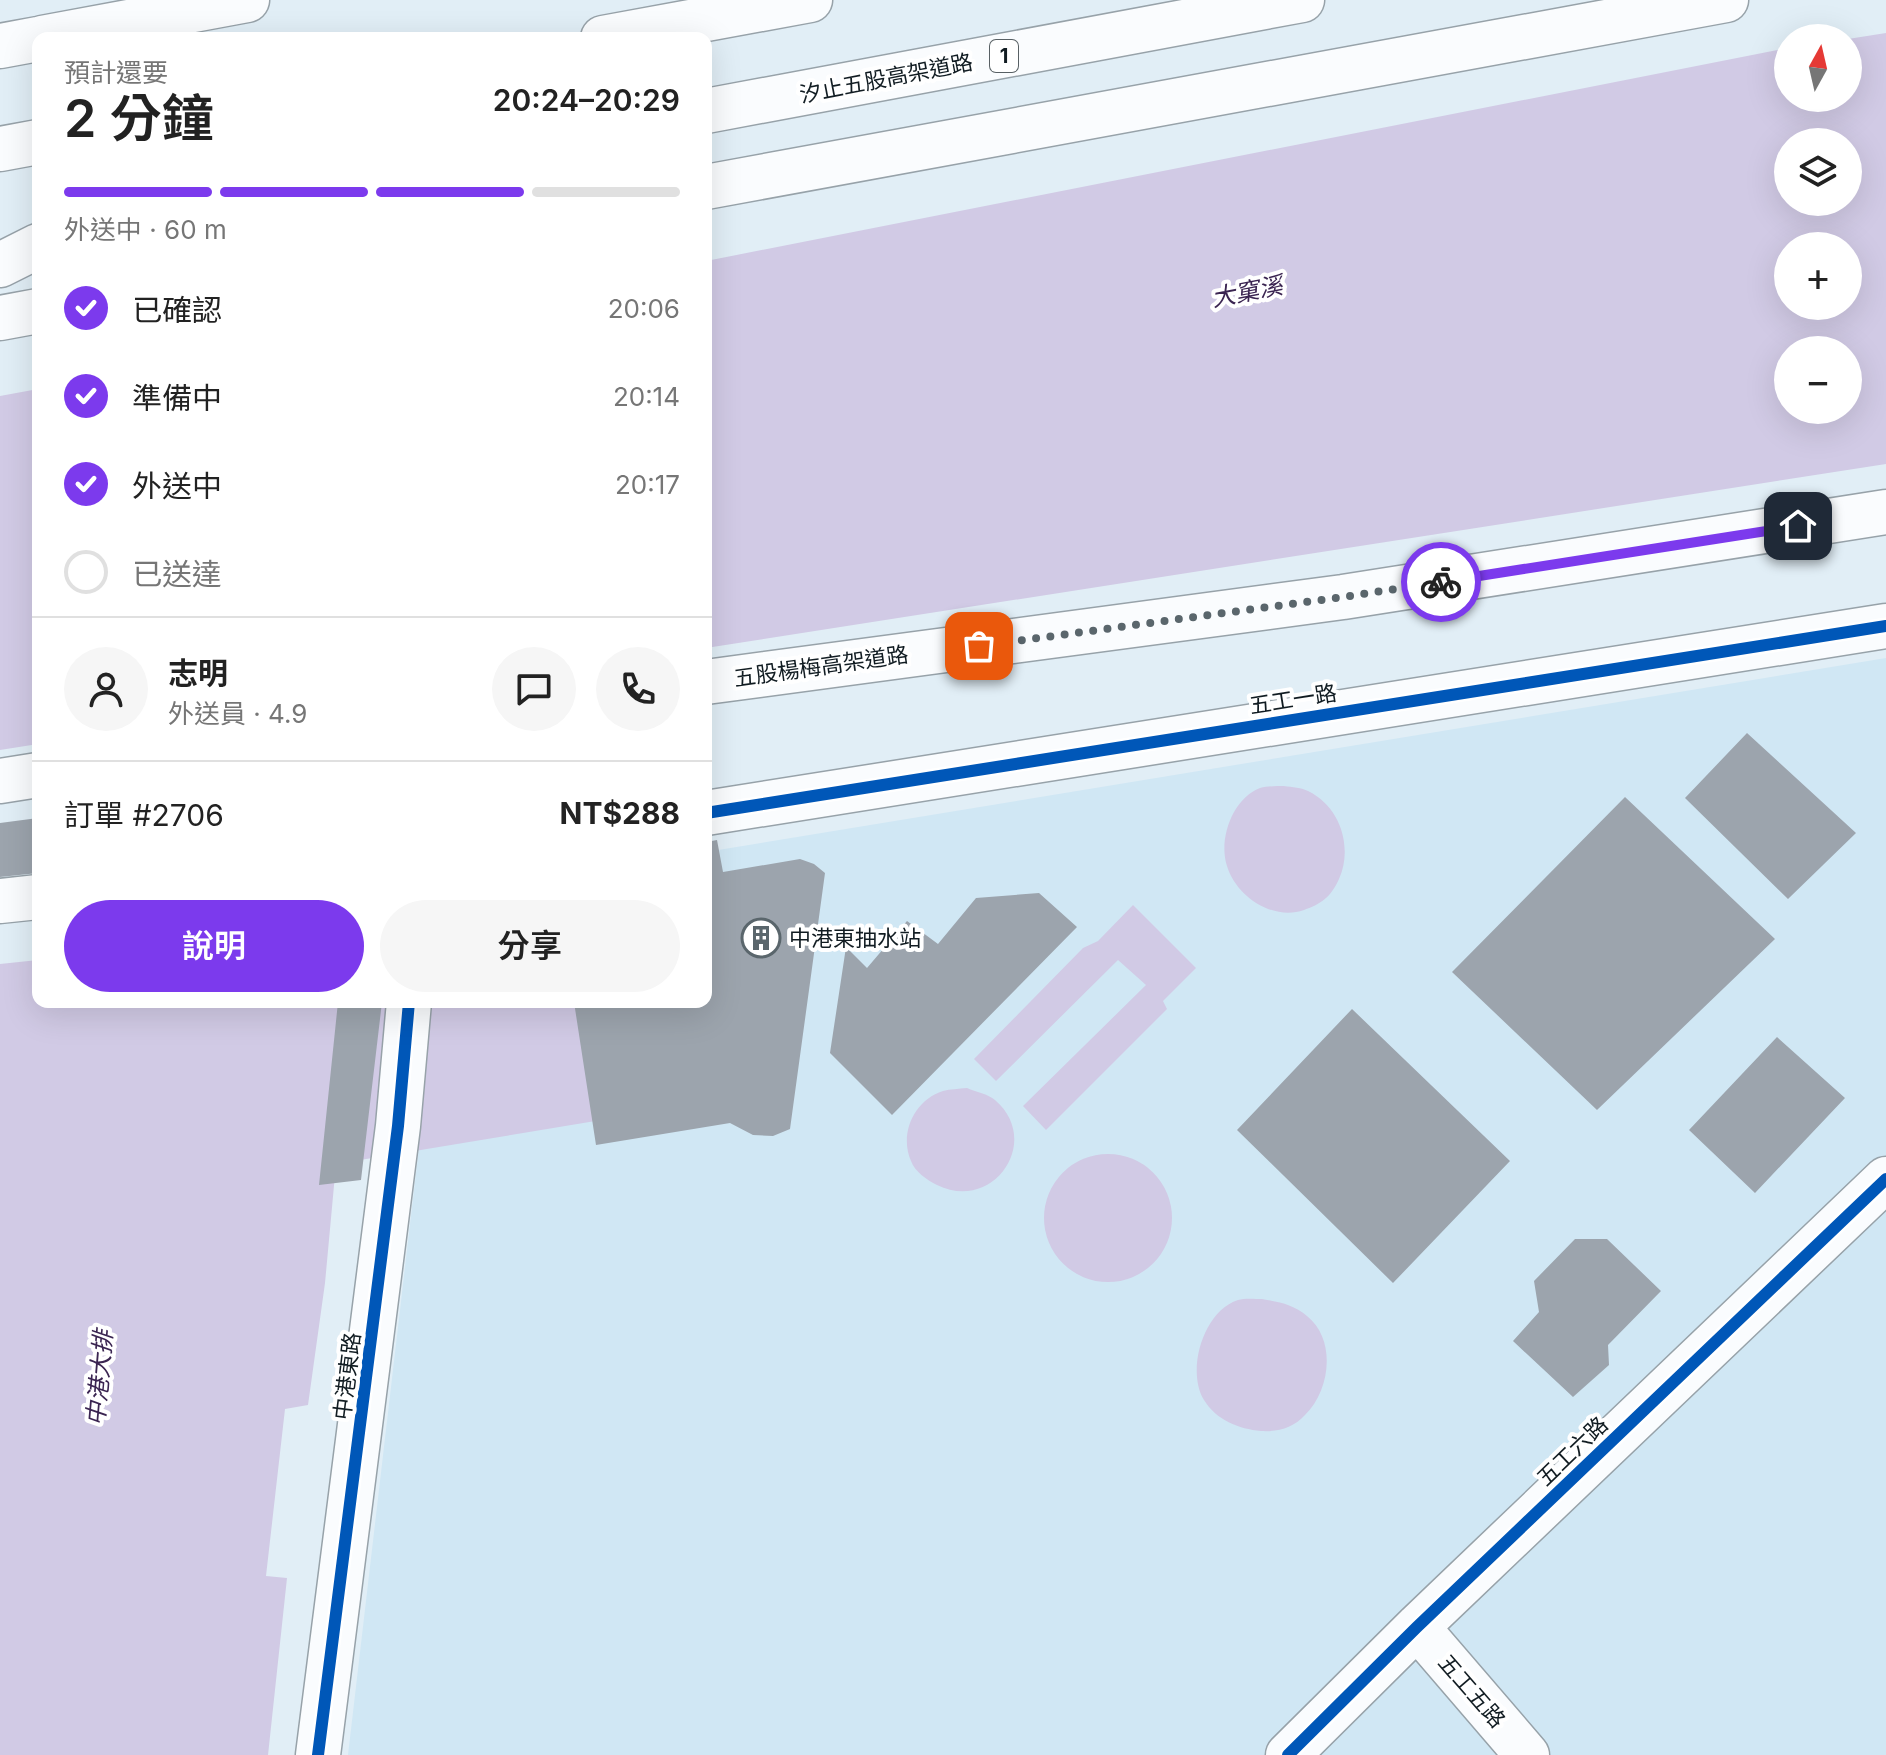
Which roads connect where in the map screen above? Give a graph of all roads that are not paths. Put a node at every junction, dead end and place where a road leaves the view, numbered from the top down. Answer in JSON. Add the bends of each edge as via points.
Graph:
{"nodes":[{"id":1,"x":247,"y":0,"type":"edge"},
{"id":2,"x":810,"y":0,"type":"edge"},
{"id":3,"x":1302,"y":0,"type":"edge"},
{"id":4,"x":1726,"y":0,"type":"edge"},
{"id":5,"x":73,"y":32,"type":"edge"},
{"id":6,"x":636,"y":32,"type":"edge"},
{"id":7,"x":32,"y":40,"type":"edge"},
{"id":8,"x":0,"y":46,"type":"edge"},
{"id":9,"x":712,"y":110,"type":"edge"},
{"id":10,"x":32,"y":143,"type":"edge"},
{"id":11,"x":0,"y":149,"type":"edge"},
{"id":12,"x":712,"y":186,"type":"edge"},
{"id":13,"x":32,"y":237,"type":"edge"},
{"id":14,"x":0,"y":243,"type":"edge"},
{"id":15,"x":32,"y":249,"type":"edge"},
{"id":16,"x":0,"y":265,"type":"edge"},
{"id":17,"x":32,"y":312,"type":"edge"},
{"id":18,"x":0,"y":318,"type":"edge"},
{"id":19,"x":1886,"y":512,"type":"edge"},
{"id":20,"x":1886,"y":626,"type":"edge"},
{"id":21,"x":712,"y":681,"type":"edge"},
{"id":22,"x":32,"y":776,"type":"edge"},
{"id":23,"x":0,"y":781,"type":"edge"},
{"id":24,"x":712,"y":812,"type":"edge"},
{"id":25,"x":32,"y":898,"type":"edge"},
{"id":26,"x":0,"y":901,"type":"edge"},
{"id":27,"x":408,"y":1008,"type":"edge"},
{"id":28,"x":1886,"y":1179,"type":"edge"},
{"id":29,"x":1417,"y":1627,"type":"junction"},
{"id":30,"x":318,"y":1755,"type":"edge"},
{"id":31,"x":1288,"y":1755,"type":"edge"},
{"id":32,"x":1527,"y":1755,"type":"edge"}],
"edges":[{"from":1,"to":5,"type":"main road"},
{"from":2,"to":6,"type":"main road"},
{"from":3,"to":9,"type":"main road","name":"汐止五股高架道路","number":"1"},
{"from":4,"to":12,"type":"main road"},
{"from":7,"to":8,"type":"main road"},
{"from":10,"to":11,"type":"main road"},
{"from":13,"to":14,"type":"main road"},
{"from":15,"to":16,"type":"main road"},
{"from":17,"to":18,"type":"main road"},
{"from":19,"to":21,"type":"main road","name":"五股楊梅高架道路","via":[[1343,597]]},
{"from":20,"to":24,"type":"main road","name":"五工一路"},
{"from":22,"to":23,"type":"main road"},
{"from":25,"to":26,"type":"main road"},
{"from":27,"to":30,"type":"main road","name":"中港東路"},
{"from":28,"to":29,"type":"main road","name":"五工六路"},
{"from":29,"to":31,"type":"main road","name":"五工六路"},
{"from":29,"to":32,"type":"main road","name":"五工五路"}]}
